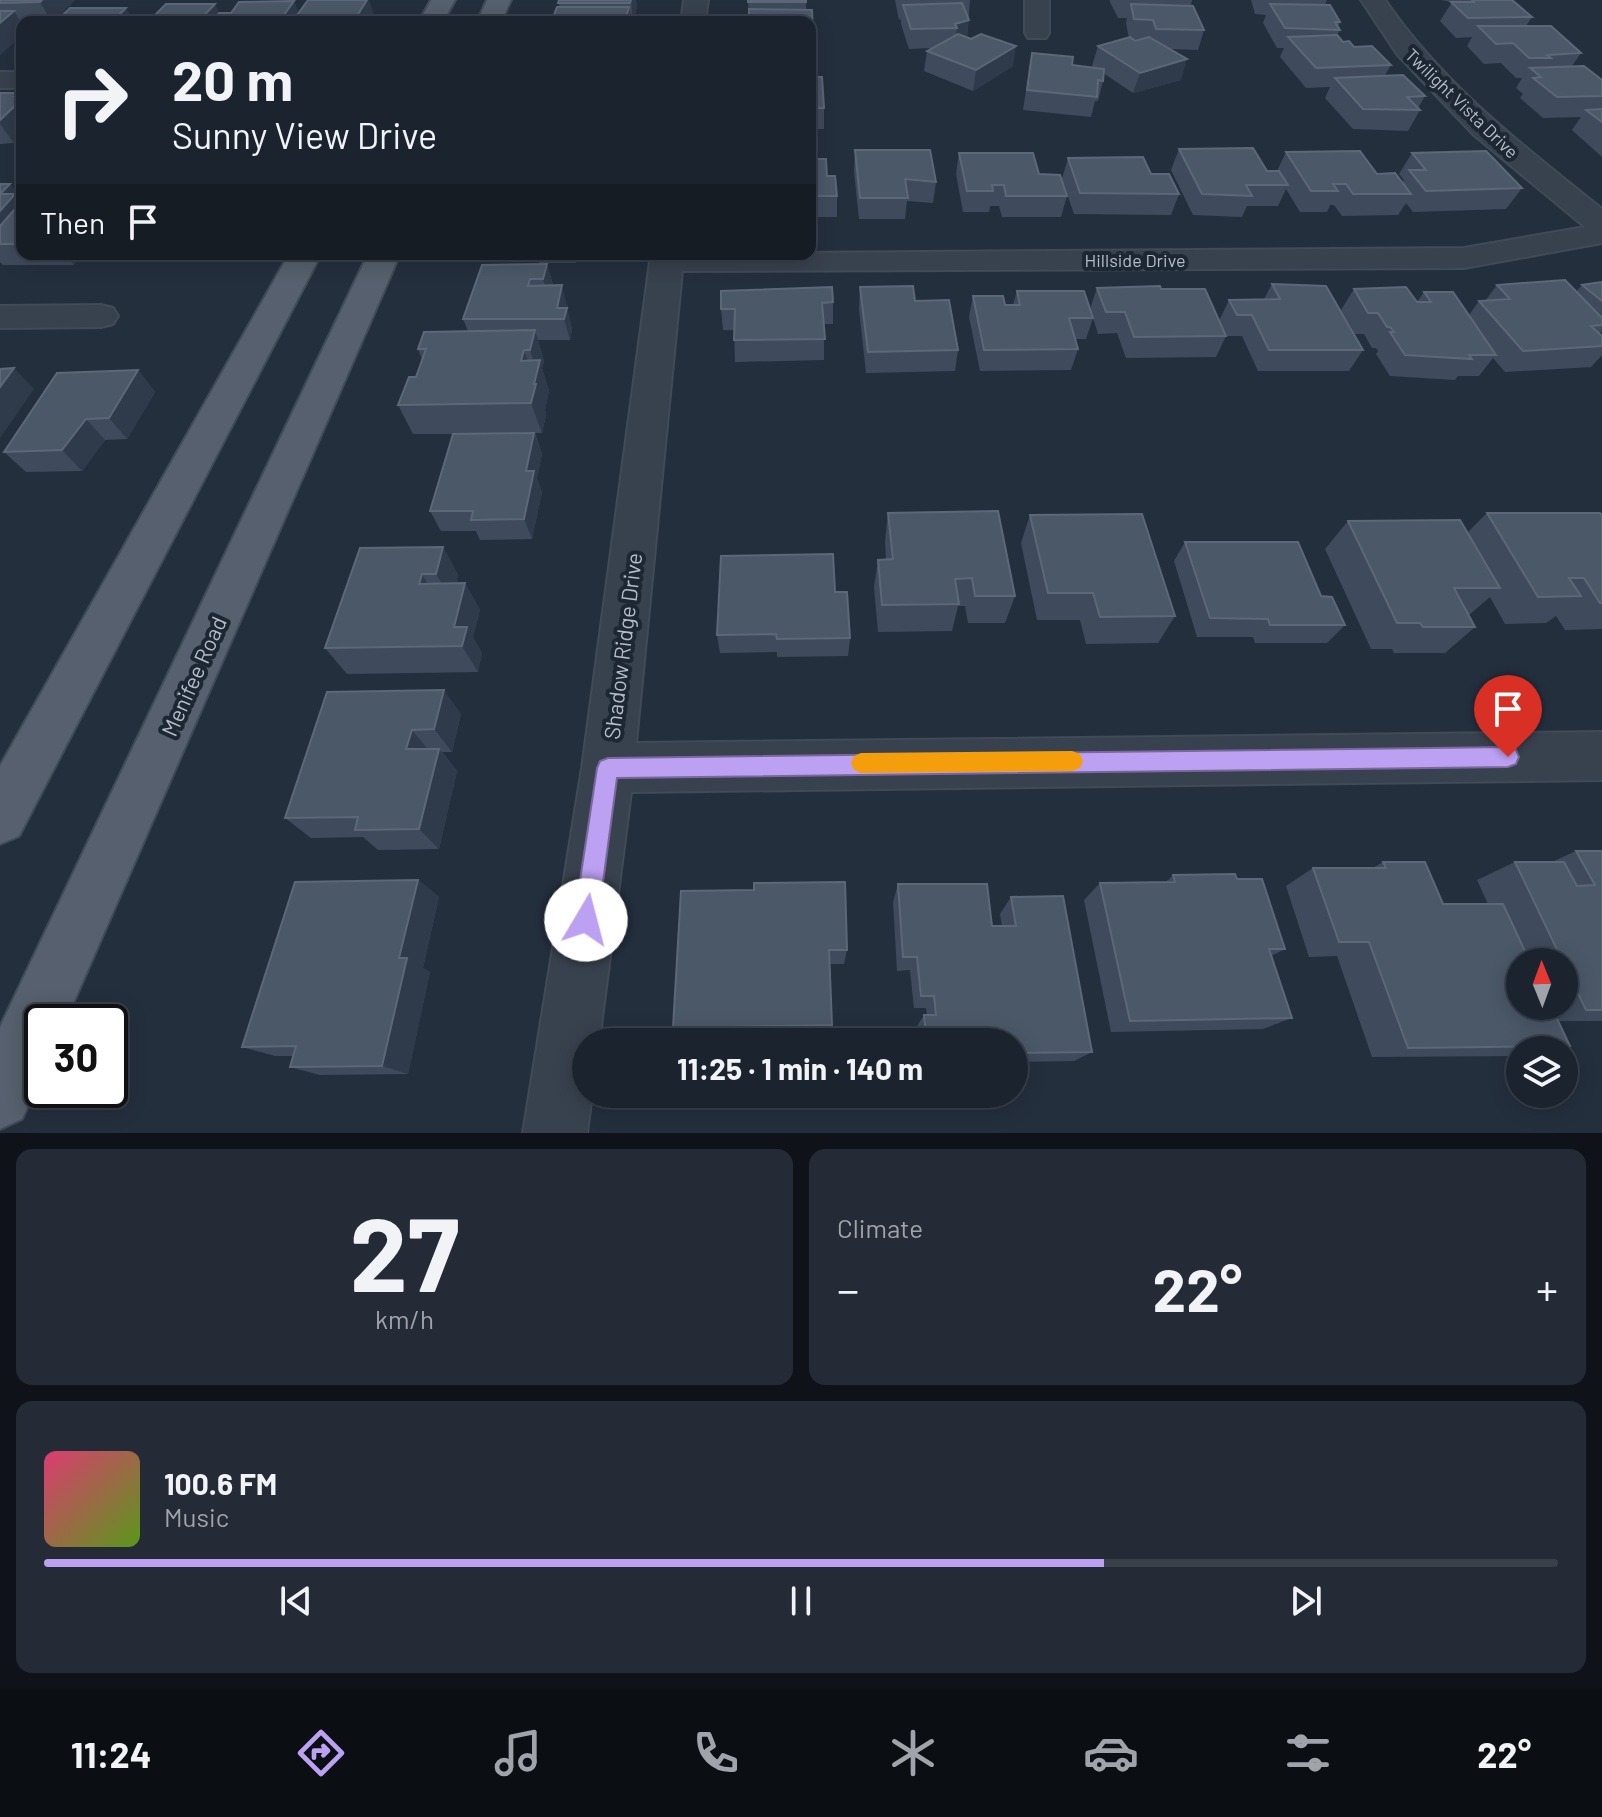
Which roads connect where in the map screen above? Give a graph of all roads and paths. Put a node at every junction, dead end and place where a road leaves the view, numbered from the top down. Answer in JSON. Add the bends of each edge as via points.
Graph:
{"nodes":[{"id":1,"x":1037,"y":0,"type":"edge"},
{"id":2,"x":1373,"y":0,"type":"edge"},
{"id":3,"x":1037,"y":33,"type":"dead end"},
{"id":4,"x":1602,"y":225,"type":"edge"},
{"id":5,"x":1602,"y":233,"type":"edge"},
{"id":6,"x":816,"y":257,"type":"edge"},
{"id":7,"x":302,"y":260,"type":"edge"},
{"id":8,"x":381,"y":260,"type":"edge"},
{"id":9,"x":667,"y":260,"type":"edge"},
{"id":10,"x":101,"y":316,"type":"dead end"},
{"id":11,"x":0,"y":317,"type":"edge"},
{"id":12,"x":1602,"y":756,"type":"edge"},
{"id":13,"x":608,"y":768,"type":"junction"},
{"id":14,"x":0,"y":818,"type":"edge"},
{"id":15,"x":0,"y":1097,"type":"edge"},
{"id":16,"x":555,"y":1133,"type":"edge"}],
"edges":[{"from":1,"to":3,"type":"street"},
{"from":2,"to":4,"type":"street","name":"Twilight Vista Drive","via":[[1406,49],[1484,129]]},
{"from":5,"to":6,"type":"street","name":"Hillside Drive","via":[[1464,258]]},
{"from":7,"to":14,"type":"main road"},
{"from":8,"to":15,"type":"main road","name":"Menifee Road"},
{"from":9,"to":13,"type":"street","name":"Shadow Ridge Drive"},
{"from":10,"to":11,"type":"street"},
{"from":12,"to":13,"type":"street"},
{"from":13,"to":16,"type":"street","name":"Shadow Ridge Drive"}]}
